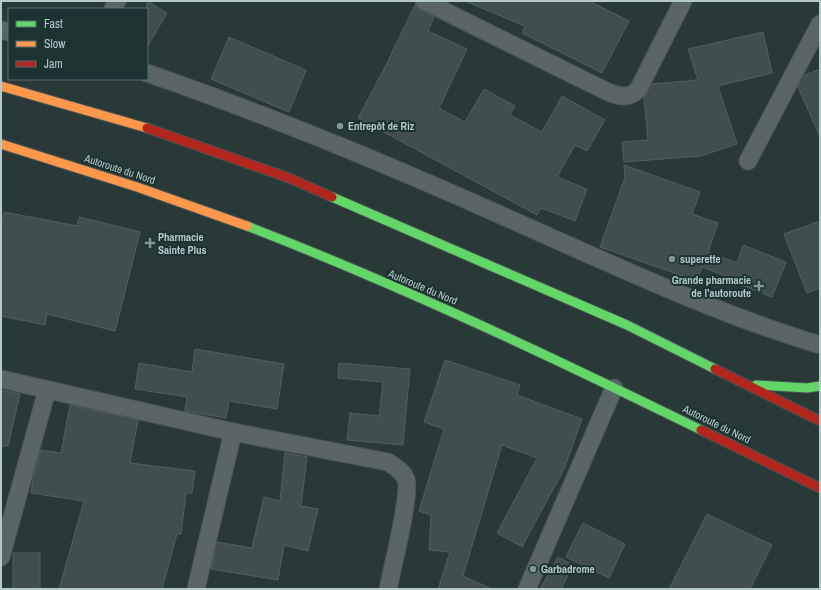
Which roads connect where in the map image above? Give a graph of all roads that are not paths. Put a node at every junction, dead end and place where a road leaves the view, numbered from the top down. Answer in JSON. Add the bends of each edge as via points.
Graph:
{"nodes":[{"id":1,"x":424,"y":1,"type":"edge"},
{"id":2,"x":683,"y":1,"type":"edge"},
{"id":3,"x":820,"y":24,"type":"edge"},
{"id":4,"x":148,"y":74,"type":"edge"},
{"id":5,"x":1,"y":86,"type":"edge"},
{"id":6,"x":1,"y":144,"type":"edge"},
{"id":7,"x":748,"y":161,"type":"dead end"},
{"id":8,"x":820,"y":345,"type":"edge"},
{"id":9,"x":1,"y":379,"type":"edge"},
{"id":10,"x":744,"y":384,"type":"junction"},
{"id":11,"x":820,"y":386,"type":"edge"},
{"id":12,"x":614,"y":388,"type":"junction"},
{"id":13,"x":47,"y":390,"type":"junction"},
{"id":14,"x":820,"y":421,"type":"edge"},
{"id":15,"x":233,"y":432,"type":"junction"},
{"id":16,"x":820,"y":488,"type":"edge"},
{"id":17,"x":1,"y":558,"type":"edge"},
{"id":18,"x":196,"y":589,"type":"edge"},
{"id":19,"x":388,"y":589,"type":"edge"},
{"id":20,"x":527,"y":589,"type":"edge"}],
"edges":[{"from":1,"to":2,"type":"street","via":[[610,93],[626,96],[638,90]]},
{"from":3,"to":7,"type":"street"},
{"from":4,"to":8,"type":"street","via":[[188,87],[412,176],[688,298]]},
{"from":5,"to":10,"type":"highway","via":[[138,125],[289,178],[626,325]]},
{"from":6,"to":12,"type":"highway","name":"Autoroute du Nord","via":[[129,183],[271,235],[450,311]]},
{"from":9,"to":13,"type":"street"},
{"from":10,"to":11,"type":"highway","via":[[807,388]]},
{"from":10,"to":14,"type":"highway"},
{"from":12,"to":16,"type":"highway","name":"Autoroute du Nord"},
{"from":12,"to":20,"type":"street"},
{"from":13,"to":15,"type":"street"},
{"from":13,"to":17,"type":"street"},
{"from":15,"to":18,"type":"street"},
{"from":15,"to":19,"type":"street","via":[[374,458],[388,462],[402,471],[406,480],[406,497]]}]}
